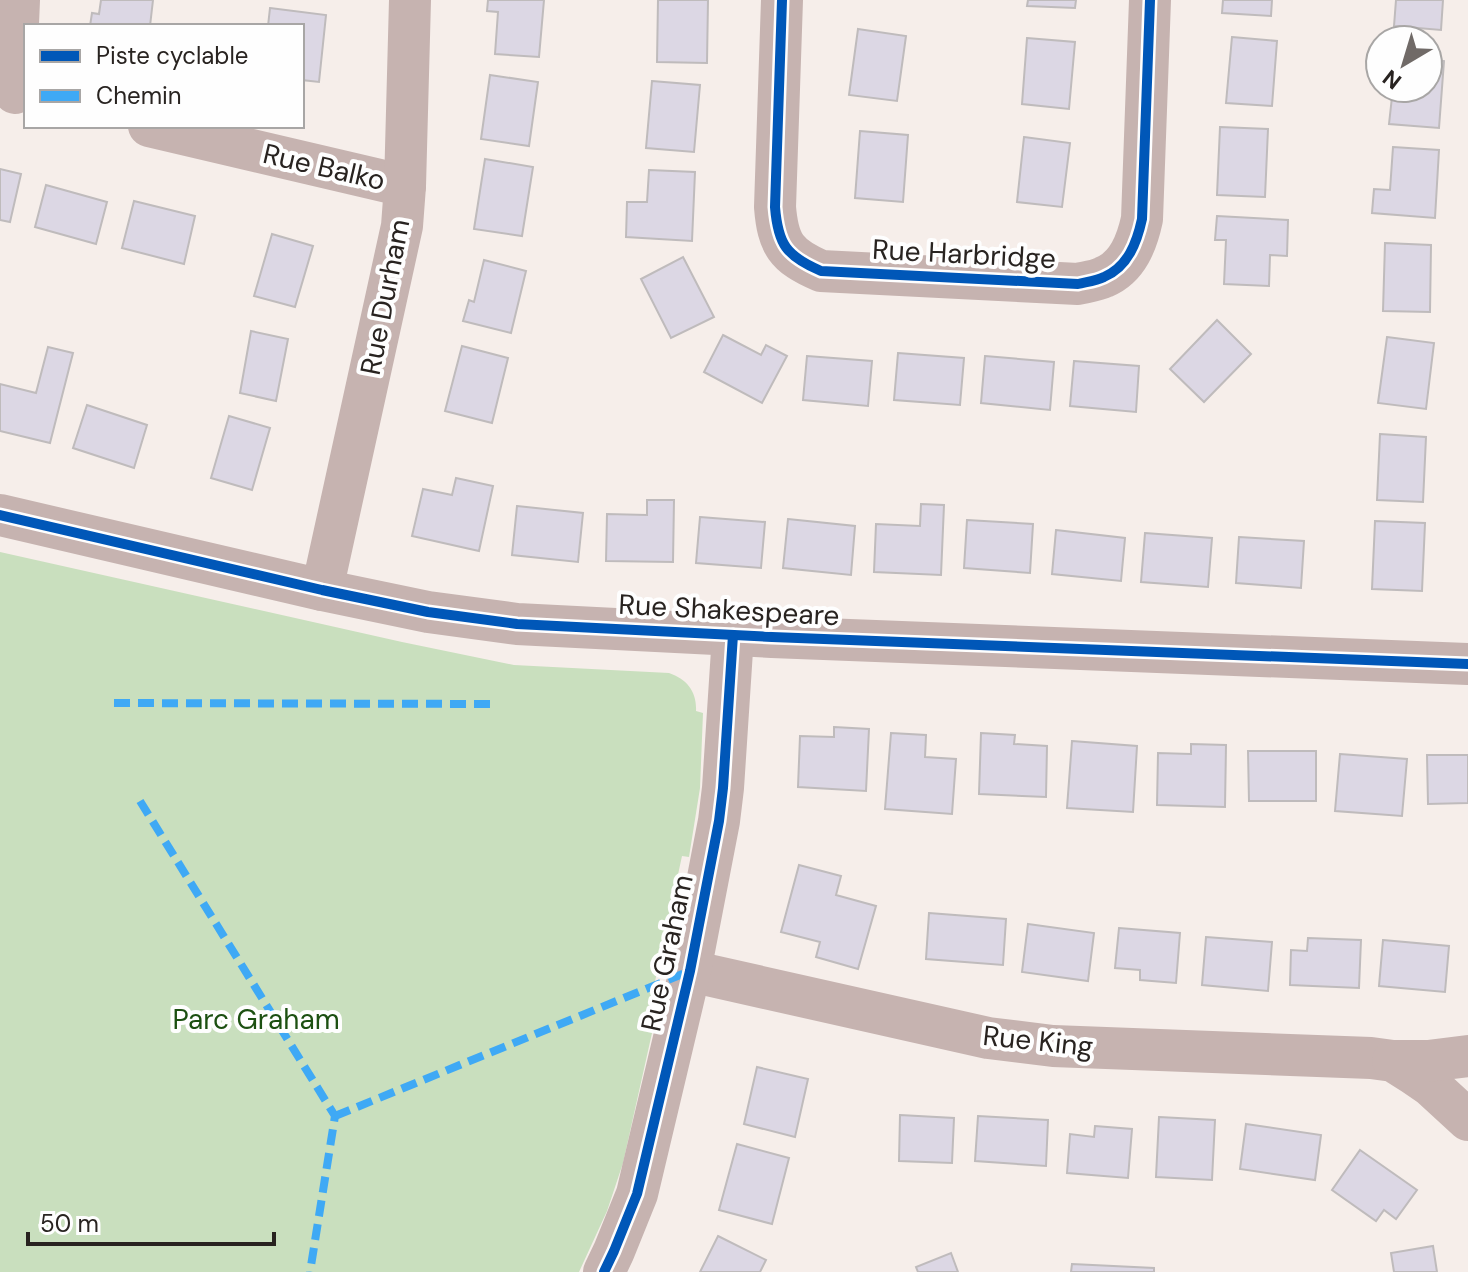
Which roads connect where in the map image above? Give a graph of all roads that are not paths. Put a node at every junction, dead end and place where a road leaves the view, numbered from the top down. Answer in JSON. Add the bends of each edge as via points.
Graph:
{"nodes":[{"id":1,"x":19,"y":0,"type":"edge"},
{"id":2,"x":410,"y":0,"type":"edge"},
{"id":3,"x":782,"y":0,"type":"edge"},
{"id":4,"x":1150,"y":0,"type":"edge"},
{"id":5,"x":14,"y":93,"type":"edge"},
{"id":6,"x":158,"y":128,"type":"edge"},
{"id":7,"x":405,"y":186,"type":"junction"},
{"id":8,"x":0,"y":515,"type":"edge"},
{"id":9,"x":322,"y":590,"type":"junction"},
{"id":10,"x":733,"y":635,"type":"junction"},
{"id":11,"x":1468,"y":664,"type":"edge"},
{"id":12,"x":690,"y":971,"type":"junction"},
{"id":13,"x":1468,"y":1056,"type":"edge"},
{"id":14,"x":1393,"y":1061,"type":"junction"},
{"id":15,"x":1468,"y":1120,"type":"edge"},
{"id":16,"x":604,"y":1272,"type":"edge"}],
"edges":[{"from":1,"to":5,"type":"street"},
{"from":2,"to":7,"type":"street","name":"Rue Durham"},
{"from":3,"to":4,"type":"street","name":"Rue Harbridge","via":[[775,207],[786,248],[821,271],[1078,284],[1104,277],[1124,263],[1137,242]]},
{"from":6,"to":7,"type":"street","name":"Rue Balko"},
{"from":7,"to":9,"type":"street","name":"Rue Durham","via":[[395,264]]},
{"from":8,"to":9,"type":"street","name":"Rue Shakespeare"},
{"from":9,"to":10,"type":"street","name":"Rue Shakespeare","via":[[517,624]]},
{"from":10,"to":11,"type":"street","name":"Rue Shakespeare"},
{"from":10,"to":12,"type":"street","name":"Rue Graham","via":[[719,821]]},
{"from":12,"to":14,"type":"street","name":"Rue King","via":[[1017,1042]]},
{"from":12,"to":16,"type":"street","name":"Rue Graham","via":[[637,1194]]},
{"from":13,"to":14,"type":"street","name":"Rue King"},
{"from":14,"to":15,"type":"street","name":"Rue King"}]}
